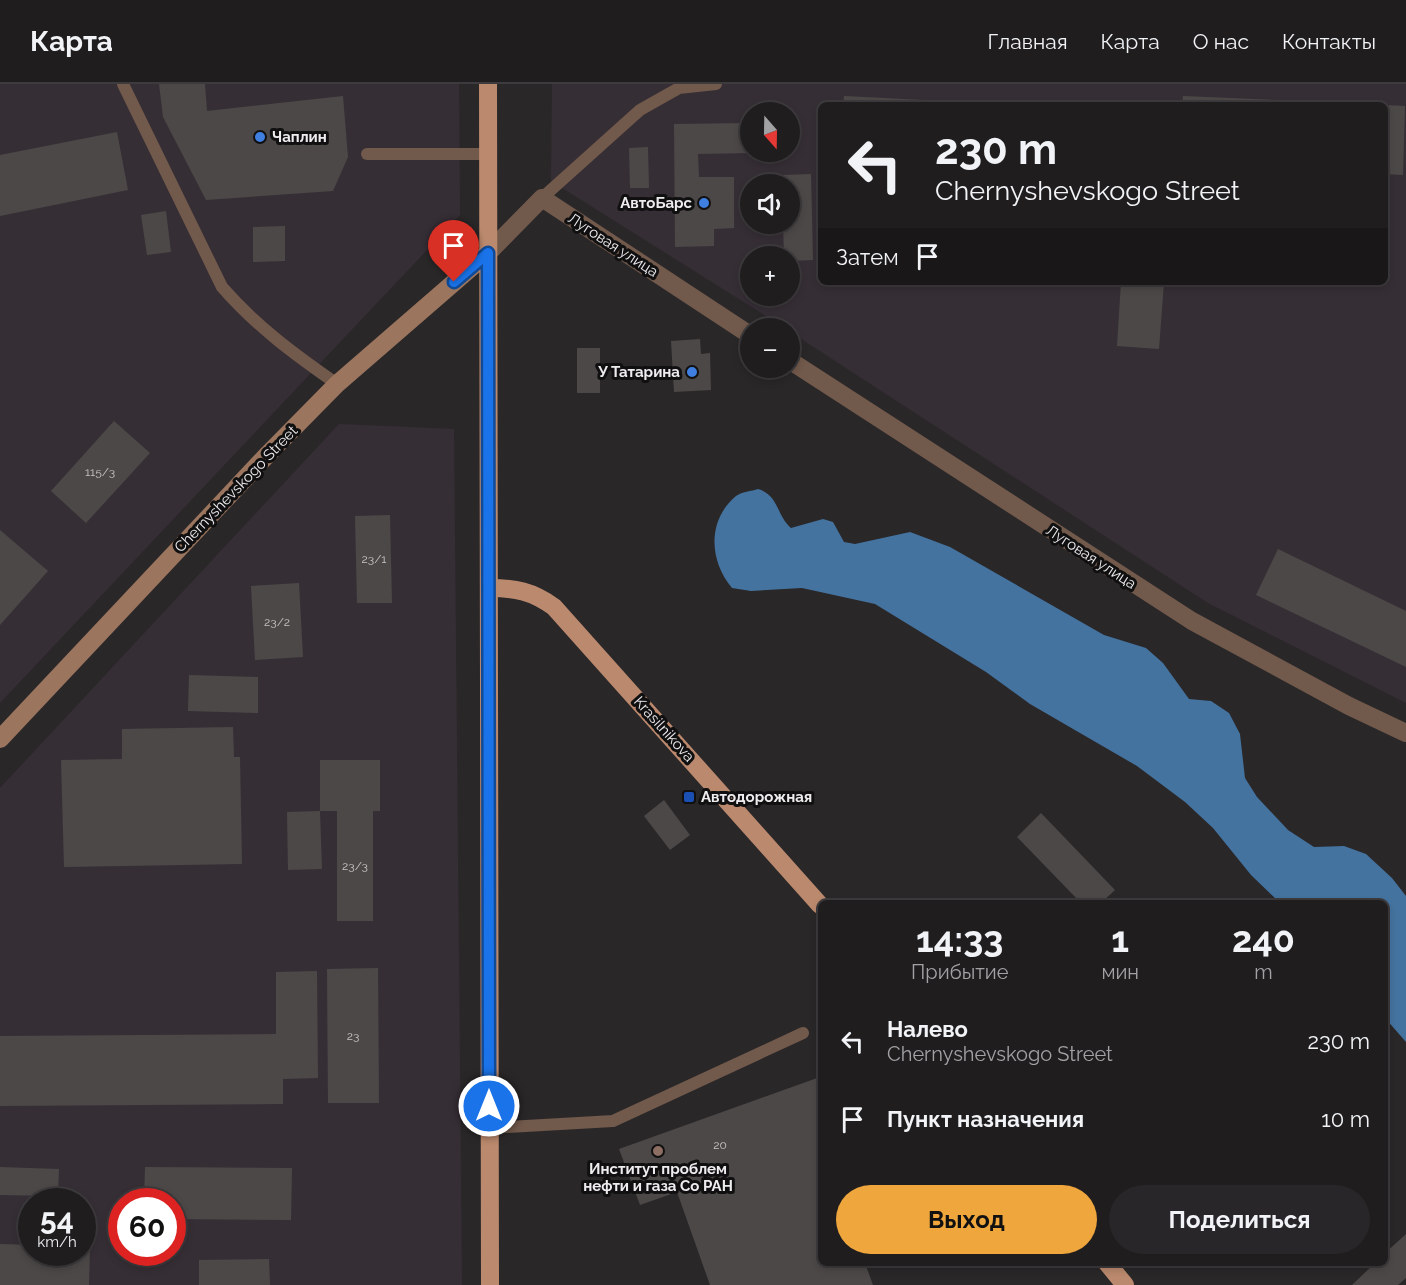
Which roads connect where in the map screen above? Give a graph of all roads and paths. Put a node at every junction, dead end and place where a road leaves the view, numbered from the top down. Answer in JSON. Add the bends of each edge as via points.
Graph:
{"nodes":[{"id":1,"x":123,"y":84,"type":"edge"},
{"id":2,"x":488,"y":84,"type":"edge"},
{"id":3,"x":716,"y":84,"type":"edge"},
{"id":4,"x":367,"y":154,"type":"dead end"},
{"id":5,"x":488,"y":154,"type":"junction"},
{"id":6,"x":542,"y":198,"type":"junction"},
{"id":7,"x":488,"y":253,"type":"junction"},
{"id":8,"x":740,"y":328,"type":"edge"},
{"id":9,"x":800,"y":367,"type":"edge"},
{"id":10,"x":337,"y":384,"type":"junction"},
{"id":11,"x":489,"y":588,"type":"junction"},
{"id":12,"x":1406,"y":733,"type":"edge"},
{"id":13,"x":0,"y":739,"type":"edge"},
{"id":14,"x":818,"y":903,"type":"edge"},
{"id":15,"x":803,"y":1033,"type":"dead end"},
{"id":16,"x":489,"y":1128,"type":"junction"},
{"id":17,"x":1109,"y":1266,"type":"edge"},
{"id":18,"x":490,"y":1285,"type":"edge"},
{"id":19,"x":1125,"y":1285,"type":"edge"}],
"edges":[{"from":1,"to":10,"type":"lane","via":[[222,287],[274,340]]},
{"from":2,"to":5,"type":"main road"},
{"from":3,"to":6,"type":"lane","via":[[679,88],[640,110]]},
{"from":4,"to":5,"type":"lane"},
{"from":5,"to":7,"type":"main road"},
{"from":6,"to":7,"type":"street"},
{"from":6,"to":8,"type":"street","name":"Луговая улица"},
{"from":7,"to":10,"type":"main road","name":"Chernyshevskogo Street"},
{"from":7,"to":11,"type":"main road"},
{"from":9,"to":12,"type":"street","name":"Луговая улица","via":[[1192,621]]},
{"from":10,"to":13,"type":"main road","name":"Chernyshevskogo Street"},
{"from":11,"to":14,"type":"main road","name":"Krasilnikova","via":[[534,593],[554,607]]},
{"from":11,"to":16,"type":"main road"},
{"from":15,"to":16,"type":"lane","via":[[613,1121]]},
{"from":16,"to":18,"type":"main road"},
{"from":17,"to":19,"type":"main road"}]}
